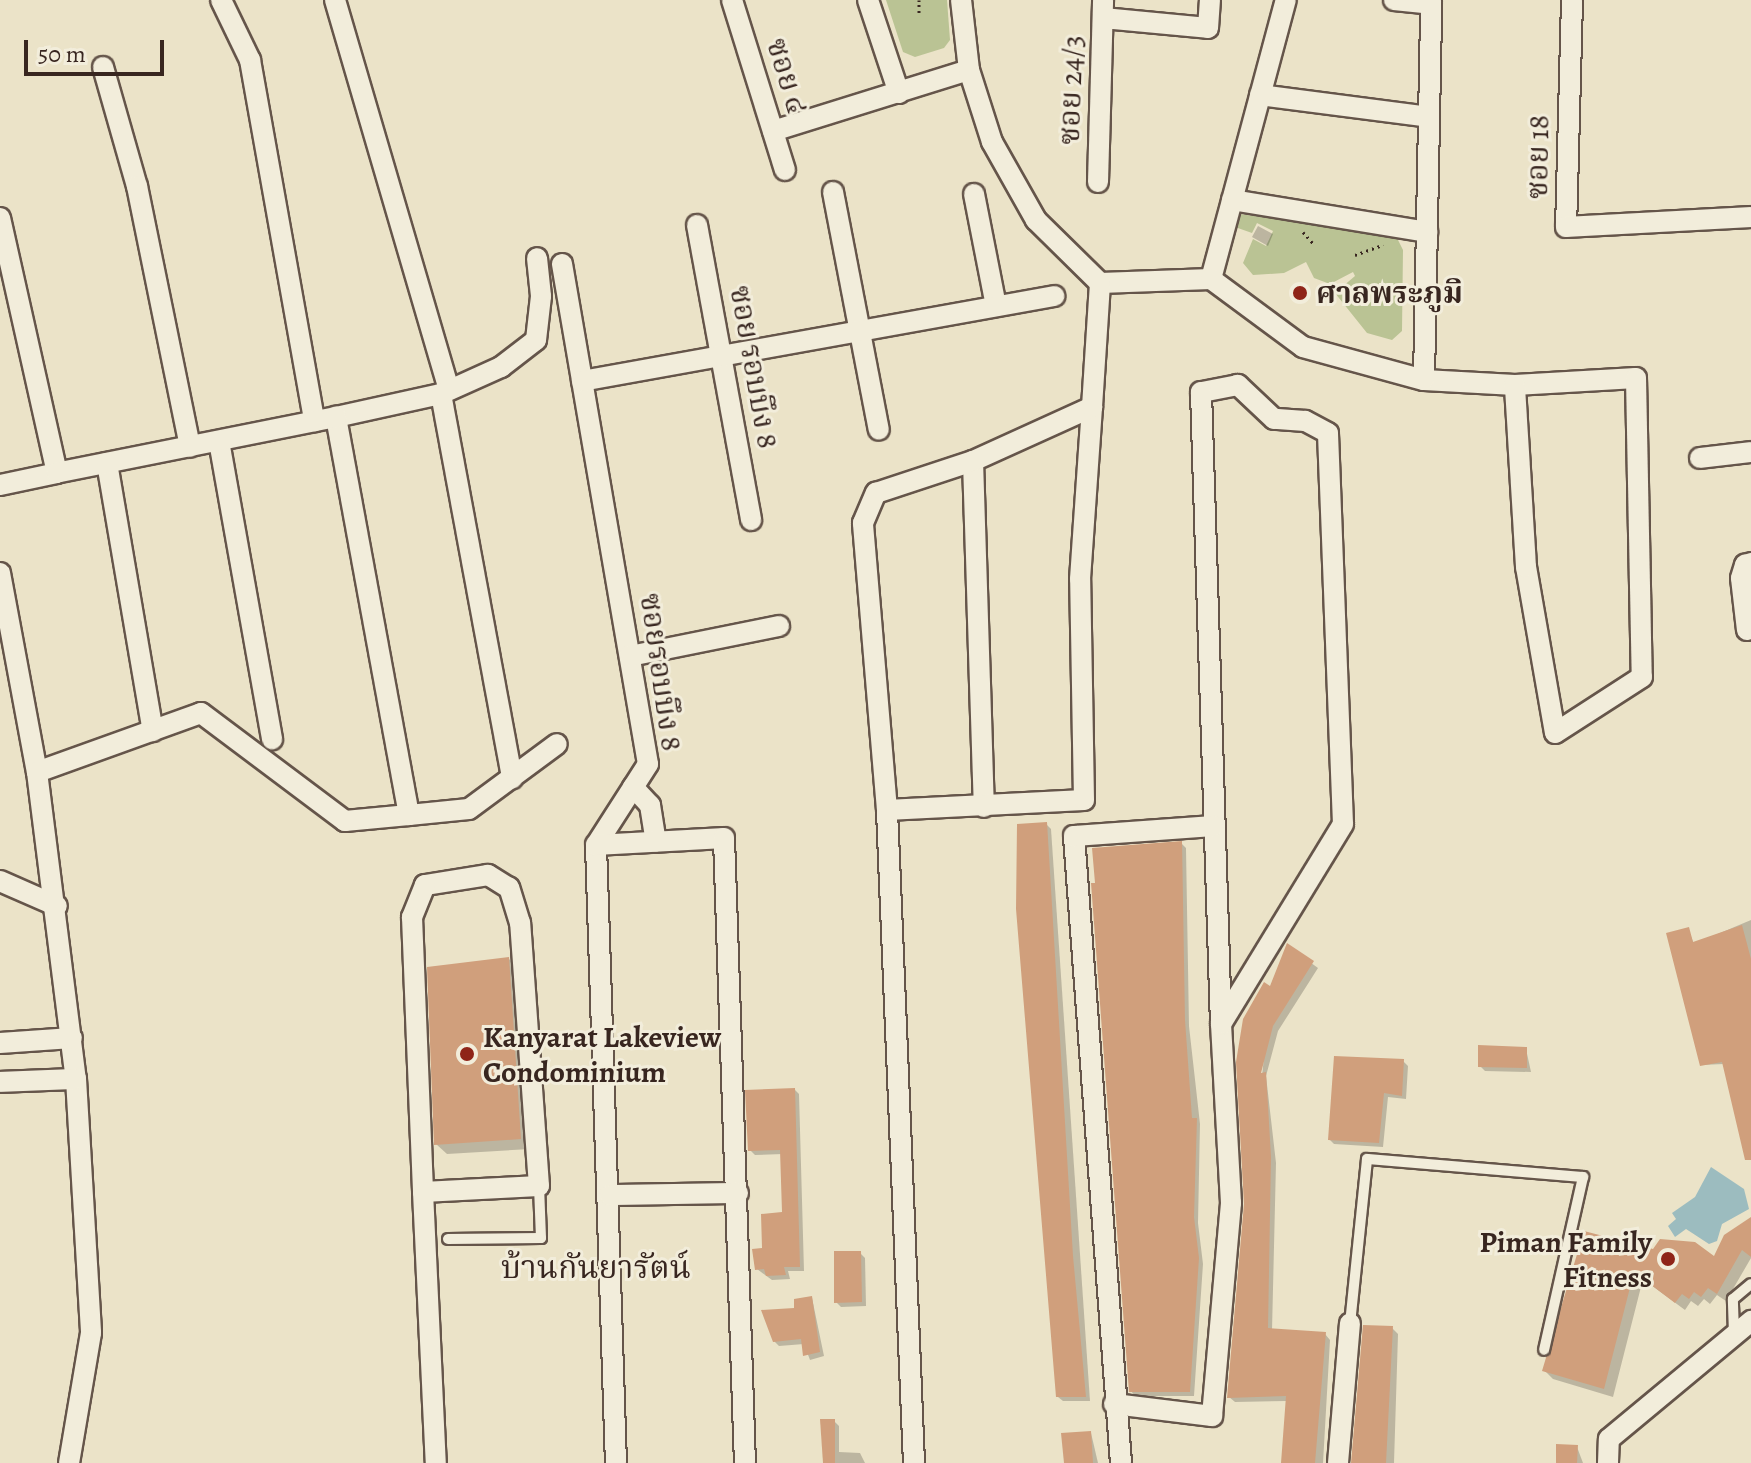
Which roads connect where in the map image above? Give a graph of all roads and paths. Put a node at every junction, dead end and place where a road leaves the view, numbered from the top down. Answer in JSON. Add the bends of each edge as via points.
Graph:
{"nodes":[{"id":1,"x":221,"y":0,"type":"edge"},
{"id":2,"x":335,"y":0,"type":"edge"},
{"id":3,"x":732,"y":0,"type":"edge"},
{"id":4,"x":868,"y":0,"type":"edge"},
{"id":5,"x":919,"y":0,"type":"edge"},
{"id":6,"x":961,"y":0,"type":"edge"},
{"id":7,"x":1210,"y":0,"type":"edge"},
{"id":8,"x":1286,"y":0,"type":"edge"},
{"id":9,"x":1394,"y":0,"type":"edge"},
{"id":10,"x":1572,"y":0,"type":"edge"},
{"id":11,"x":1431,"y":2,"type":"edge"},
{"id":12,"x":1103,"y":9,"type":"edge"},
{"id":13,"x":919,"y":13,"type":"dead end"},
{"id":14,"x":103,"y":67,"type":"dead end"},
{"id":15,"x":969,"y":70,"type":"junction"},
{"id":16,"x":899,"y":93,"type":"junction"},
{"id":17,"x":1260,"y":95,"type":"junction"},
{"id":18,"x":1429,"y":117,"type":"junction"},
{"id":19,"x":773,"y":131,"type":"junction"},
{"id":20,"x":785,"y":170,"type":"dead end"},
{"id":21,"x":1098,"y":182,"type":"dead end"},
{"id":22,"x":833,"y":192,"type":"dead end"},
{"id":23,"x":974,"y":194,"type":"dead end"},
{"id":24,"x":1232,"y":200,"type":"junction"},
{"id":25,"x":1751,"y":217,"type":"edge"},
{"id":26,"x":0,"y":218,"type":"edge"},
{"id":27,"x":697,"y":225,"type":"dead end"},
{"id":28,"x":1427,"y":232,"type":"junction"},
{"id":29,"x":537,"y":258,"type":"dead end"},
{"id":30,"x":562,"y":264,"type":"dead end"},
{"id":31,"x":1211,"y":279,"type":"junction"},
{"id":32,"x":1100,"y":283,"type":"junction"},
{"id":33,"x":1054,"y":296,"type":"dead end"},
{"id":34,"x":996,"y":306,"type":"junction"},
{"id":35,"x":857,"y":331,"type":"junction"},
{"id":36,"x":721,"y":356,"type":"junction"},
{"id":37,"x":1424,"y":380,"type":"junction"},
{"id":38,"x":582,"y":381,"type":"junction"},
{"id":39,"x":1515,"y":385,"type":"junction"},
{"id":40,"x":445,"y":392,"type":"junction"},
{"id":41,"x":1092,"y":407,"type":"junction"},
{"id":42,"x":336,"y":417,"type":"junction"},
{"id":43,"x":314,"y":421,"type":"junction"},
{"id":44,"x":879,"y":430,"type":"dead end"},
{"id":45,"x":219,"y":441,"type":"junction"},
{"id":46,"x":190,"y":447,"type":"junction"},
{"id":47,"x":1751,"y":452,"type":"edge"},
{"id":48,"x":1700,"y":458,"type":"dead end"},
{"id":49,"x":973,"y":461,"type":"junction"},
{"id":50,"x":107,"y":463,"type":"junction"},
{"id":51,"x":57,"y":473,"type":"junction"},
{"id":52,"x":0,"y":485,"type":"edge"},
{"id":53,"x":751,"y":520,"type":"dead end"},
{"id":54,"x":1751,"y":563,"type":"edge"},
{"id":55,"x":0,"y":573,"type":"edge"},
{"id":56,"x":779,"y":626,"type":"dead end"},
{"id":57,"x":1747,"y":630,"type":"dead end"},
{"id":58,"x":630,"y":656,"type":"junction"},
{"id":59,"x":153,"y":731,"type":"junction"},
{"id":60,"x":272,"y":739,"type":"dead end"},
{"id":61,"x":557,"y":744,"type":"dead end"},
{"id":62,"x":37,"y":772,"type":"junction"},
{"id":63,"x":512,"y":778,"type":"junction"},
{"id":64,"x":633,"y":787,"type":"junction"},
{"id":65,"x":984,"y":807,"type":"junction"},
{"id":66,"x":887,"y":810,"type":"junction"},
{"id":67,"x":409,"y":815,"type":"junction"},
{"id":68,"x":1214,"y":826,"type":"junction"},
{"id":69,"x":656,"y":842,"type":"junction"},
{"id":70,"x":596,"y":845,"type":"junction"},
{"id":71,"x":0,"y":881,"type":"edge"},
{"id":72,"x":57,"y":906,"type":"junction"},
{"id":73,"x":1221,"y":1024,"type":"junction"},
{"id":74,"x":72,"y":1038,"type":"junction"},
{"id":75,"x":0,"y":1043,"type":"edge"},
{"id":76,"x":76,"y":1079,"type":"junction"},
{"id":77,"x":0,"y":1082,"type":"edge"},
{"id":78,"x":539,"y":1186,"type":"junction"},
{"id":79,"x":423,"y":1192,"type":"junction"},
{"id":80,"x":738,"y":1193,"type":"junction"},
{"id":81,"x":610,"y":1195,"type":"junction"},
{"id":82,"x":448,"y":1239,"type":"dead end"},
{"id":83,"x":1751,"y":1284,"type":"edge"},
{"id":84,"x":1751,"y":1321,"type":"edge"},
{"id":85,"x":1350,"y":1324,"type":"joint"},
{"id":86,"x":1735,"y":1335,"type":"junction"},
{"id":87,"x":1544,"y":1350,"type":"dead end"},
{"id":88,"x":1114,"y":1404,"type":"junction"},
{"id":89,"x":69,"y":1463,"type":"edge"},
{"id":90,"x":436,"y":1463,"type":"edge"},
{"id":91,"x":616,"y":1463,"type":"edge"},
{"id":92,"x":745,"y":1463,"type":"edge"},
{"id":93,"x":914,"y":1463,"type":"edge"},
{"id":94,"x":1121,"y":1463,"type":"edge"},
{"id":95,"x":1338,"y":1463,"type":"edge"},
{"id":96,"x":1608,"y":1463,"type":"edge"}],
"edges":[{"from":1,"to":43,"type":"street","via":[[250,60]]},
{"from":2,"to":40,"type":"street"},
{"from":3,"to":19,"type":"street","name":"ซอย ๔"},
{"from":4,"to":16,"type":"street"},
{"from":5,"to":13,"type":"path"},
{"from":6,"to":15,"type":"street"},
{"from":7,"to":12,"type":"street","via":[[1208,28]]},
{"from":8,"to":17,"type":"street"},
{"from":9,"to":11,"type":"street"},
{"from":10,"to":25,"type":"street","name":"ซอย 18","via":[[1566,227]]},
{"from":11,"to":18,"type":"street"},
{"from":12,"to":21,"type":"street","name":"ซอย 24/3"},
{"from":14,"to":46,"type":"street","via":[[137,186]]},
{"from":15,"to":16,"type":"street"},
{"from":15,"to":32,"type":"street","via":[[992,142],[1036,220]]},
{"from":16,"to":19,"type":"street"},
{"from":17,"to":18,"type":"street"},
{"from":17,"to":24,"type":"street"},
{"from":18,"to":28,"type":"street"},
{"from":19,"to":20,"type":"street","name":"ซอย ๔"},
{"from":22,"to":35,"type":"street"},
{"from":23,"to":34,"type":"street"},
{"from":24,"to":28,"type":"street"},
{"from":24,"to":31,"type":"street"},
{"from":26,"to":51,"type":"street"},
{"from":27,"to":36,"type":"street","name":"ซอย รอบบึง 8"},
{"from":28,"to":37,"type":"street"},
{"from":29,"to":40,"type":"street","via":[[541,296],[536,340],[501,367]]},
{"from":30,"to":38,"type":"street","name":"ซอยรอบบึง 8"},
{"from":31,"to":32,"type":"street"},
{"from":31,"to":37,"type":"street","via":[[1303,347]]},
{"from":32,"to":41,"type":"street"},
{"from":33,"to":34,"type":"street"},
{"from":34,"to":35,"type":"street"},
{"from":35,"to":36,"type":"street"},
{"from":35,"to":44,"type":"street"},
{"from":36,"to":38,"type":"street"},
{"from":36,"to":53,"type":"street","name":"ซอย รอบบึง 8"},
{"from":37,"to":39,"type":"street"},
{"from":38,"to":58,"type":"street","name":"ซอยรอบบึง 8"},
{"from":39,"to":39,"type":"street","via":[[1526,567],[1555,733],[1642,677],[1636,378]]},
{"from":40,"to":42,"type":"street"},
{"from":40,"to":63,"type":"street"},
{"from":41,"to":49,"type":"street"},
{"from":41,"to":65,"type":"street","via":[[1080,579],[1084,800]]},
{"from":42,"to":43,"type":"street"},
{"from":42,"to":67,"type":"street"},
{"from":43,"to":45,"type":"street"},
{"from":45,"to":46,"type":"street"},
{"from":45,"to":60,"type":"street"},
{"from":46,"to":50,"type":"street"},
{"from":47,"to":48,"type":"street"},
{"from":49,"to":65,"type":"street"},
{"from":49,"to":66,"type":"street","via":[[876,493],[863,523]]},
{"from":50,"to":51,"type":"street"},
{"from":50,"to":59,"type":"street"},
{"from":51,"to":52,"type":"street"},
{"from":54,"to":57,"type":"street","via":[[1741,578]]},
{"from":55,"to":62,"type":"street"},
{"from":56,"to":58,"type":"street"},
{"from":58,"to":64,"type":"street","name":"ซอยรอบบึง 8","via":[[648,764]]},
{"from":59,"to":62,"type":"street"},
{"from":59,"to":67,"type":"street","via":[[201,713],[345,821]]},
{"from":61,"to":63,"type":"street"},
{"from":62,"to":72,"type":"street"},
{"from":63,"to":67,"type":"street","via":[[469,809]]},
{"from":64,"to":69,"type":"street","via":[[650,805]]},
{"from":64,"to":70,"type":"street","name":"ซอยรอบบึง 8"},
{"from":65,"to":66,"type":"street"},
{"from":66,"to":93,"type":"street"},
{"from":68,"to":73,"type":"street"},
{"from":68,"to":73,"type":"street","via":[[1201,392],[1238,385],[1274,419],[1305,421],[1328,433],[1343,824]]},
{"from":68,"to":88,"type":"street","via":[[1074,836]]},
{"from":69,"to":70,"type":"street"},
{"from":69,"to":80,"type":"street","via":[[724,838]]},
{"from":70,"to":81,"type":"street"},
{"from":71,"to":72,"type":"street"},
{"from":72,"to":74,"type":"street"},
{"from":73,"to":88,"type":"street","via":[[1231,1203],[1212,1416]]},
{"from":74,"to":75,"type":"street"},
{"from":74,"to":76,"type":"street"},
{"from":76,"to":77,"type":"street"},
{"from":76,"to":89,"type":"street","via":[[91,1333]]},
{"from":78,"to":79,"type":"street"},
{"from":78,"to":79,"type":"street","via":[[520,923],[509,888],[488,875],[476,875],[425,885],[414,907]]},
{"from":78,"to":82,"type":"lane","via":[[541,1238]]},
{"from":79,"to":90,"type":"street"},
{"from":80,"to":81,"type":"street"},
{"from":80,"to":92,"type":"street"},
{"from":81,"to":91,"type":"street"},
{"from":83,"to":86,"type":"lane","via":[[1733,1299]]},
{"from":84,"to":86,"type":"street"},
{"from":85,"to":87,"type":"lane","via":[[1367,1159],[1583,1177]]},
{"from":85,"to":95,"type":"street"},
{"from":86,"to":96,"type":"street","via":[[1609,1439]]},
{"from":88,"to":94,"type":"street"}]}
